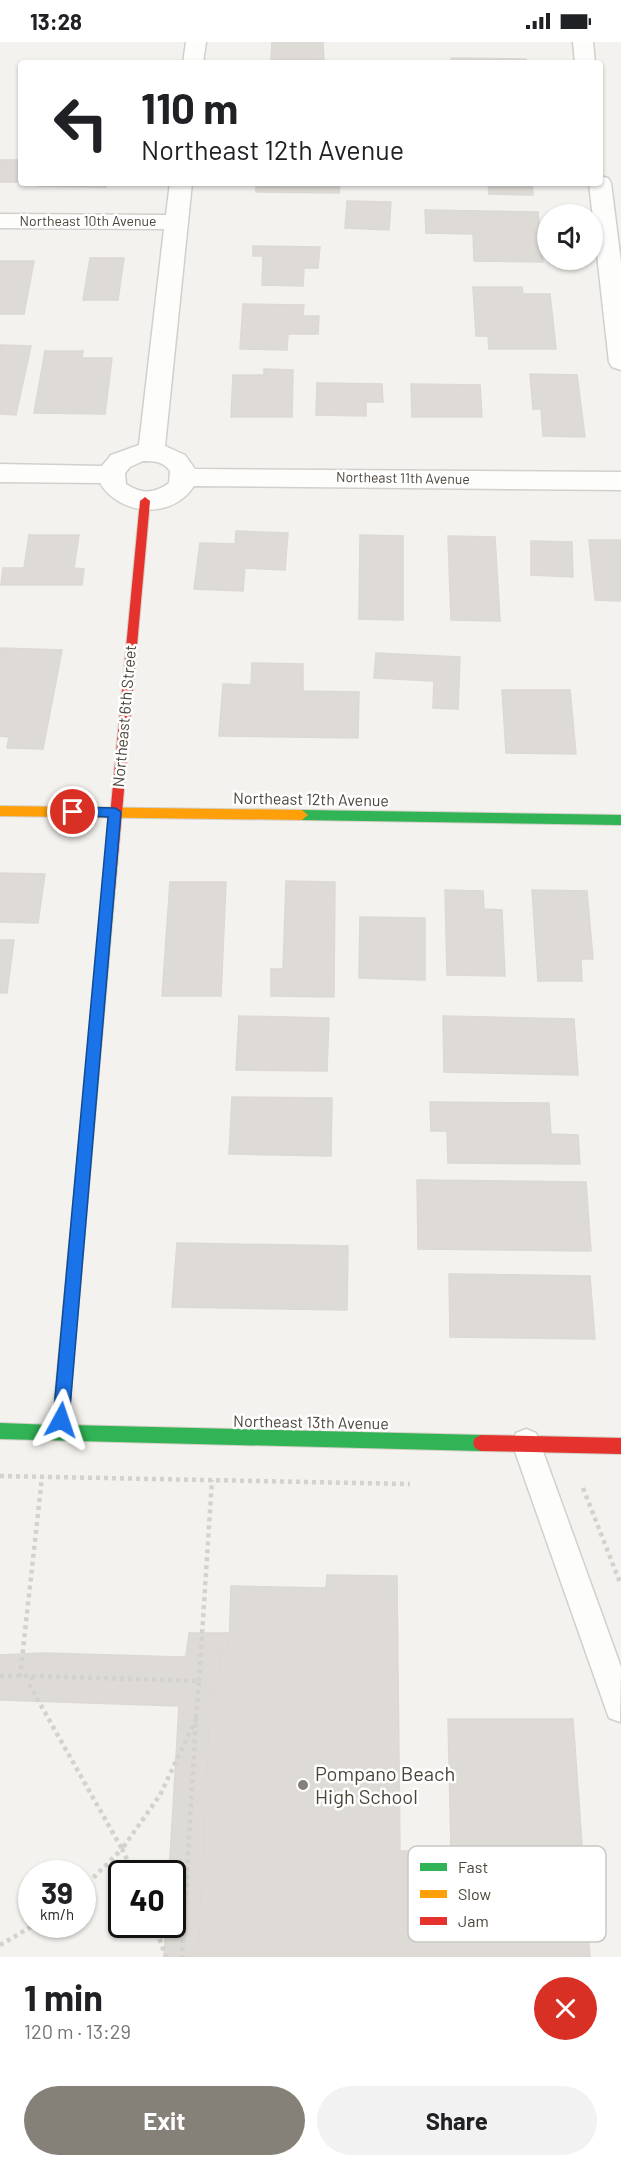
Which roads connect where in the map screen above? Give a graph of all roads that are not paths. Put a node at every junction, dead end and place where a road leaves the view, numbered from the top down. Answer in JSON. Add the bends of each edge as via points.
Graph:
{"nodes":[{"id":1,"x":196,"y":42,"type":"edge"},
{"id":2,"x":583,"y":42,"type":"edge"},
{"id":3,"x":193,"y":60,"type":"edge"},
{"id":4,"x":585,"y":60,"type":"edge"},
{"id":5,"x":181,"y":186,"type":"edge"},
{"id":6,"x":601,"y":186,"type":"edge"},
{"id":7,"x":0,"y":221,"type":"edge"},
{"id":8,"x":176,"y":222,"type":"junction"},
{"id":9,"x":613,"y":227,"type":"edge"},
{"id":10,"x":621,"y":362,"type":"edge"},
{"id":11,"x":151,"y":453,"type":"junction"},
{"id":12,"x":0,"y":473,"type":"edge"},
{"id":13,"x":111,"y":475,"type":"junction"},
{"id":14,"x":184,"y":477,"type":"junction"},
{"id":15,"x":621,"y":481,"type":"edge"},
{"id":16,"x":145,"y":501,"type":"junction"},
{"id":17,"x":0,"y":811,"type":"edge"},
{"id":18,"x":115,"y":812,"type":"junction"},
{"id":19,"x":621,"y":820,"type":"edge"},
{"id":20,"x":0,"y":1431,"type":"edge"},
{"id":21,"x":60,"y":1433,"type":"junction"},
{"id":22,"x":526,"y":1443,"type":"junction"},
{"id":23,"x":621,"y":1446,"type":"edge"},
{"id":24,"x":620,"y":1707,"type":"edge"}],
"edges":[{"from":1,"to":3,"type":"street"},
{"from":2,"to":4,"type":"street"},
{"from":5,"to":8,"type":"street"},
{"from":6,"to":9,"type":"street"},
{"from":7,"to":8,"type":"street","name":"Northeast 10th Avenue"},
{"from":8,"to":11,"type":"street"},
{"from":9,"to":10,"type":"street"},
{"from":11,"to":13,"type":"street","via":[[129,456],[119,462]]},
{"from":11,"to":14,"type":"street","via":[[172,458],[180,464]]},
{"from":12,"to":13,"type":"street"},
{"from":13,"to":16,"type":"street","via":[[111,485],[117,492]]},
{"from":14,"to":15,"type":"street","name":"Northeast 11th Avenue"},
{"from":14,"to":16,"type":"street","via":[[174,493]]},
{"from":16,"to":18,"type":"street","name":"Northeast 6th Street"},
{"from":17,"to":18,"type":"street","name":"Northeast 12th Avenue"},
{"from":18,"to":19,"type":"street","name":"Northeast 12th Avenue"},
{"from":18,"to":21,"type":"street","name":"Northeast 6th Street"},
{"from":20,"to":21,"type":"street","name":"Northeast 13th Avenue"},
{"from":21,"to":22,"type":"street","name":"Northeast 13th Avenue"},
{"from":22,"to":23,"type":"street","name":"Northeast 13th Avenue"},
{"from":22,"to":24,"type":"lane"}]}
